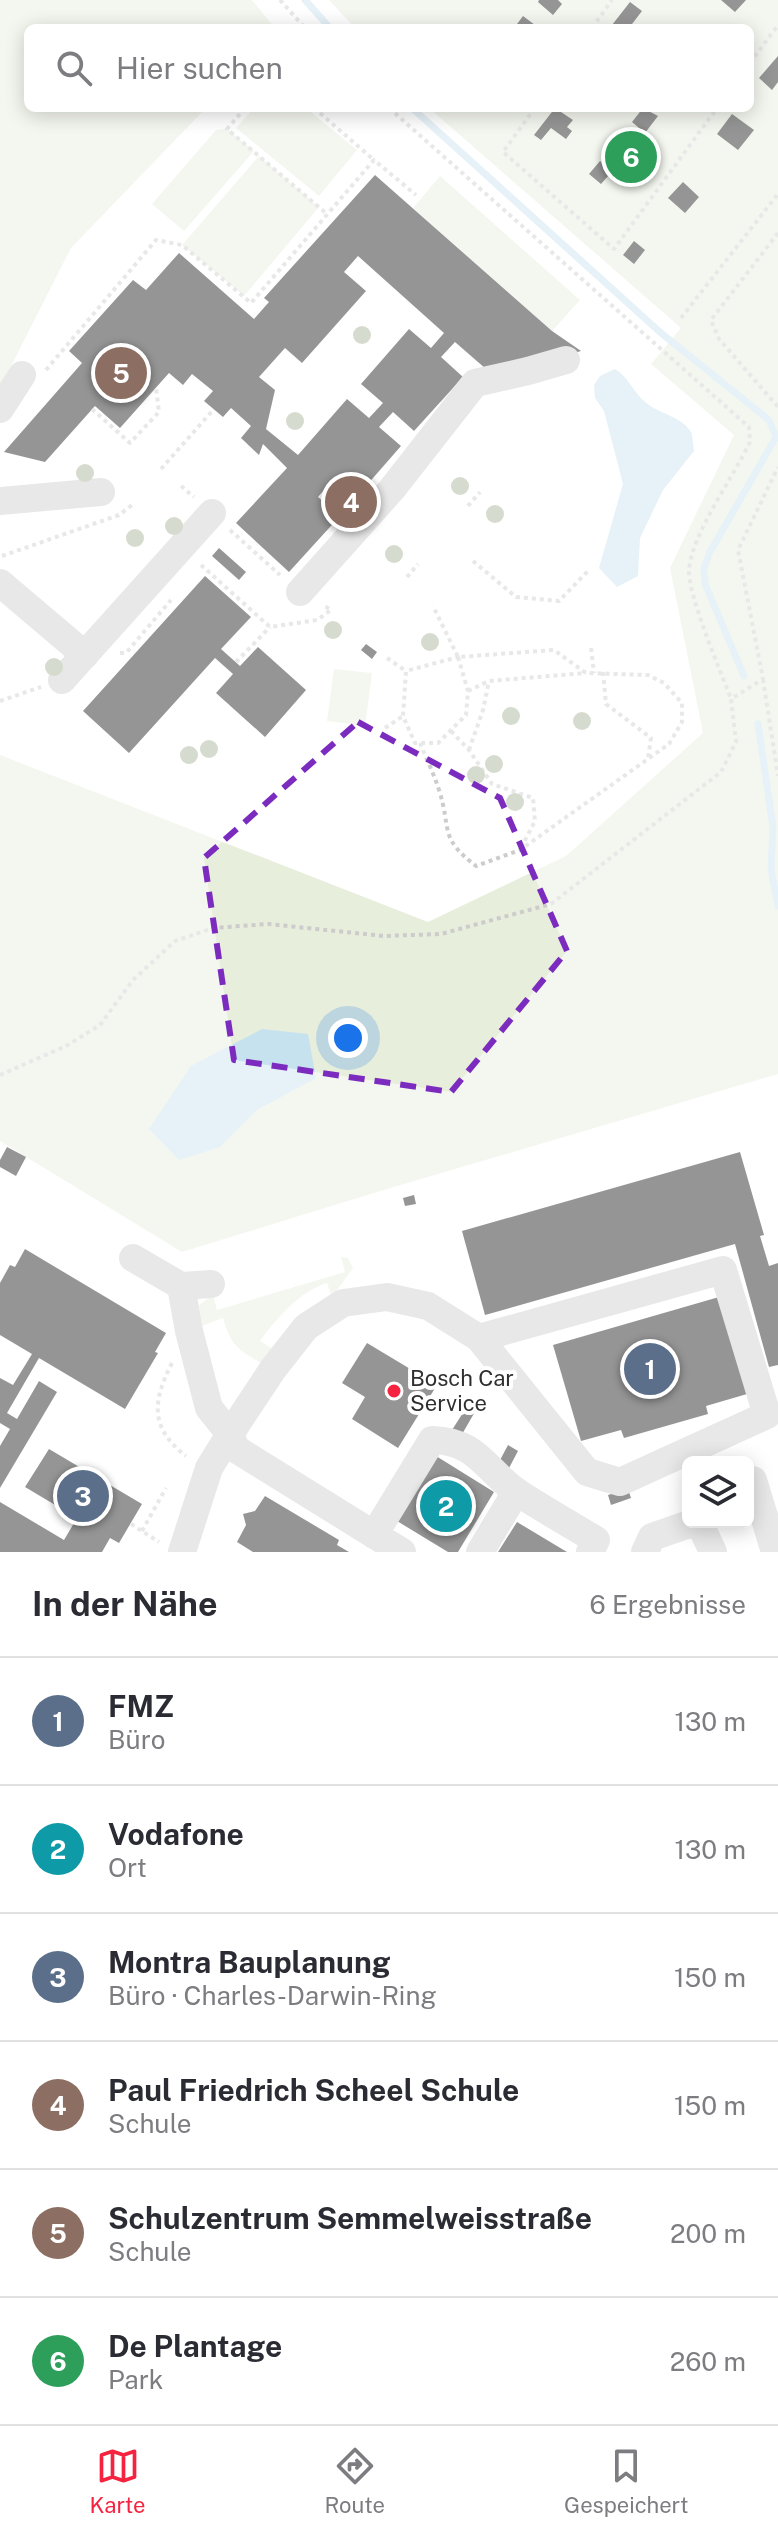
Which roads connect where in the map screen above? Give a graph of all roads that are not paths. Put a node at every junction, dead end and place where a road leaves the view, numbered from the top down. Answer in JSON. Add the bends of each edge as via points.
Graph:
{"nodes":[{"id":1,"x":566,"y":360,"type":"dead end"},
{"id":2,"x":31,"y":376,"type":"road end"},
{"id":3,"x":0,"y":409,"type":"edge"},
{"id":4,"x":101,"y":492,"type":"dead end"},
{"id":5,"x":0,"y":501,"type":"edge"},
{"id":6,"x":212,"y":513,"type":"road end"},
{"id":7,"x":0,"y":583,"type":"edge"},
{"id":8,"x":300,"y":592,"type":"road end"},
{"id":9,"x":85,"y":655,"type":"junction"},
{"id":10,"x":62,"y":680,"type":"road end"},
{"id":11,"x":133,"y":1258,"type":"dead end"},
{"id":12,"x":211,"y":1284,"type":"dead end"},
{"id":13,"x":181,"y":1286,"type":"junction"},
{"id":14,"x":479,"y":1338,"type":"junction"},
{"id":15,"x":238,"y":1445,"type":"junction"},
{"id":16,"x":275,"y":1448,"type":"dead end"},
{"id":17,"x":754,"y":1483,"type":"edge"},
{"id":18,"x":516,"y":1492,"type":"junction"},
{"id":19,"x":682,"y":1527,"type":"edge"},
{"id":20,"x":700,"y":1528,"type":"edge"},
{"id":21,"x":374,"y":1535,"type":"junction"},
{"id":22,"x":174,"y":1549,"type":"edge"},
{"id":23,"x":402,"y":1552,"type":"edge"},
{"id":24,"x":480,"y":1552,"type":"edge"},
{"id":25,"x":590,"y":1552,"type":"edge"},
{"id":26,"x":645,"y":1552,"type":"edge"},
{"id":27,"x":713,"y":1552,"type":"edge"},
{"id":28,"x":775,"y":1552,"type":"edge"}],
"edges":[{"from":1,"to":8,"type":"street","via":[[475,383],[392,489]]},
{"from":2,"to":3,"type":"street"},
{"from":4,"to":5,"type":"street"},
{"from":6,"to":9,"type":"street"},
{"from":7,"to":9,"type":"street"},
{"from":9,"to":10,"type":"street"},
{"from":11,"to":13,"type":"street"},
{"from":12,"to":13,"type":"street"},
{"from":13,"to":15,"type":"street","via":[[209,1408]]},
{"from":14,"to":14,"type":"street","via":[[587,1472],[620,1482],[767,1415],[723,1270]]},
{"from":14,"to":15,"type":"street","via":[[428,1306],[387,1297],[343,1303],[306,1327],[273,1369]]},
{"from":15,"to":16,"type":"street"},
{"from":15,"to":21,"type":"street"},
{"from":15,"to":22,"type":"street","via":[[209,1468]]},
{"from":17,"to":28,"type":"street"},
{"from":18,"to":21,"type":"street","via":[[453,1441],[432,1440]]},
{"from":18,"to":24,"type":"street"},
{"from":18,"to":25,"type":"street","via":[[596,1540]]},
{"from":19,"to":26,"type":"street","via":[[652,1537]]},
{"from":20,"to":27,"type":"street"},
{"from":21,"to":23,"type":"street"}]}
